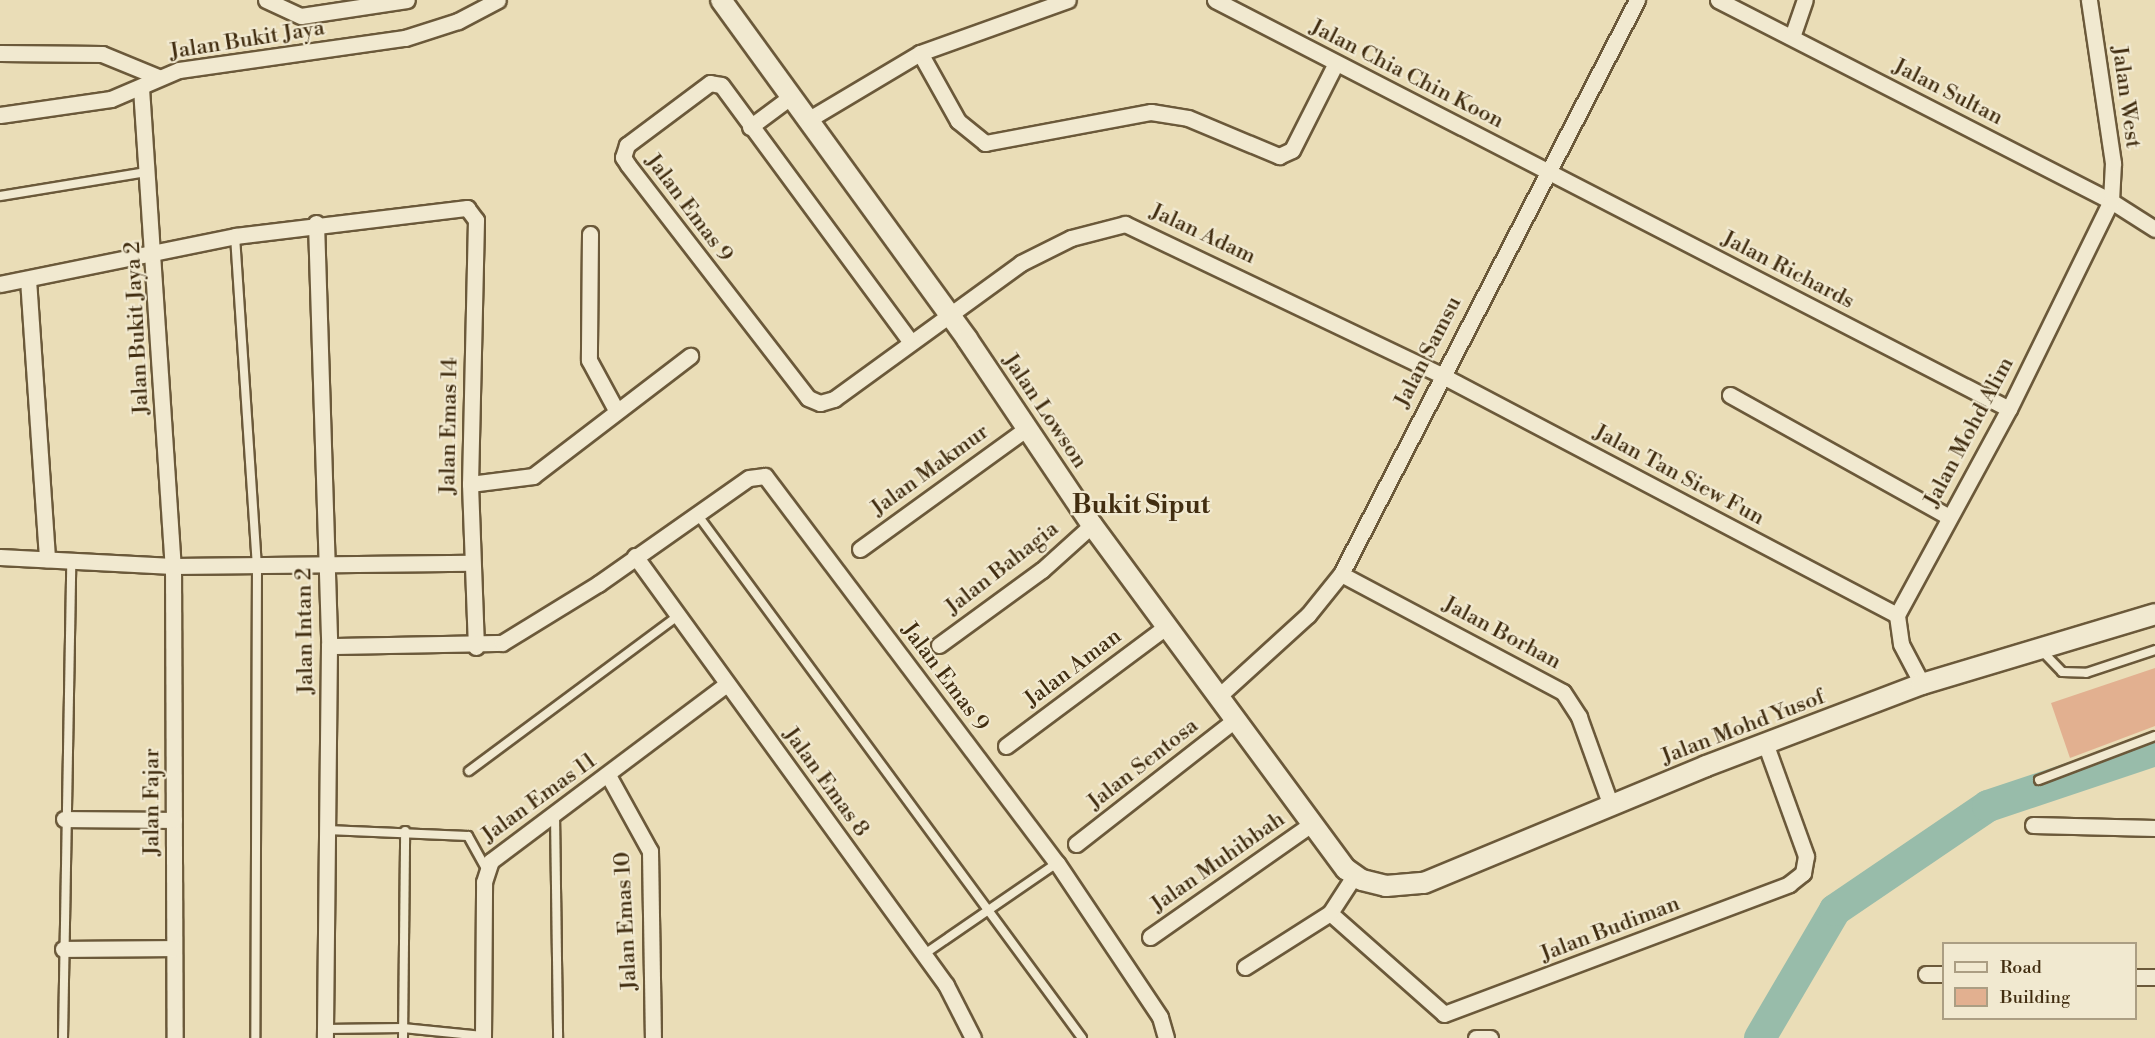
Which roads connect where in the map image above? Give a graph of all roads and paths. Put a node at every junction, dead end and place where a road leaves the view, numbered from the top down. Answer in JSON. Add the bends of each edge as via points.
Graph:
{"nodes":[{"id":1,"x":266,"y":0,"type":"edge"},
{"id":2,"x":469,"y":0,"type":"edge"},
{"id":3,"x":721,"y":0,"type":"edge"},
{"id":4,"x":1068,"y":0,"type":"edge"},
{"id":5,"x":1215,"y":0,"type":"edge"},
{"id":6,"x":1637,"y":0,"type":"edge"},
{"id":7,"x":1718,"y":0,"type":"edge"},
{"id":8,"x":1805,"y":0,"type":"edge"},
{"id":9,"x":2089,"y":0,"type":"edge"},
{"id":10,"x":396,"y":1,"type":"edge"},
{"id":11,"x":493,"y":3,"type":"edge"},
{"id":12,"x":1792,"y":38,"type":"junction"},
{"id":13,"x":0,"y":53,"type":"edge"},
{"id":14,"x":920,"y":53,"type":"junction"},
{"id":15,"x":1336,"y":63,"type":"junction"},
{"id":16,"x":158,"y":77,"type":"junction"},
{"id":17,"x":141,"y":88,"type":"junction"},
{"id":18,"x":789,"y":98,"type":"junction"},
{"id":19,"x":0,"y":115,"type":"edge"},
{"id":20,"x":806,"y":121,"type":"junction"},
{"id":21,"x":750,"y":127,"type":"junction"},
{"id":22,"x":1546,"y":171,"type":"junction"},
{"id":23,"x":148,"y":172,"type":"junction"},
{"id":24,"x":0,"y":196,"type":"edge"},
{"id":25,"x":2111,"y":201,"type":"junction"},
{"id":26,"x":316,"y":223,"type":"junction"},
{"id":27,"x":2155,"y":229,"type":"edge"},
{"id":28,"x":590,"y":234,"type":"dead end"},
{"id":29,"x":235,"y":236,"type":"junction"},
{"id":30,"x":155,"y":254,"type":"junction"},
{"id":31,"x":28,"y":279,"type":"junction"},
{"id":32,"x":0,"y":284,"type":"edge"},
{"id":33,"x":948,"y":313,"type":"junction"},
{"id":34,"x":910,"y":341,"type":"junction"},
{"id":35,"x":690,"y":356,"type":"dead end"},
{"id":36,"x":1441,"y":375,"type":"junction"},
{"id":37,"x":1730,"y":395,"type":"dead end"},
{"id":38,"x":2009,"y":409,"type":"junction"},
{"id":39,"x":616,"y":410,"type":"junction"},
{"id":40,"x":1027,"y":428,"type":"junction"},
{"id":41,"x":470,"y":484,"type":"junction"},
{"id":42,"x":696,"y":513,"type":"junction"},
{"id":43,"x":1949,"y":517,"type":"junction"},
{"id":44,"x":1092,"y":525,"type":"junction"},
{"id":45,"x":860,"y":549,"type":"dead end"},
{"id":46,"x":634,"y":556,"type":"junction"},
{"id":47,"x":0,"y":557,"type":"edge"},
{"id":48,"x":46,"y":559,"type":"junction"},
{"id":49,"x":71,"y":559,"type":"junction"},
{"id":50,"x":327,"y":563,"type":"junction"},
{"id":51,"x":472,"y":563,"type":"junction"},
{"id":52,"x":257,"y":565,"type":"junction"},
{"id":53,"x":173,"y":566,"type":"junction"},
{"id":54,"x":1341,"y":574,"type":"junction"},
{"id":55,"x":2155,"y":614,"type":"edge"},
{"id":56,"x":1897,"y":615,"type":"junction"},
{"id":57,"x":678,"y":616,"type":"junction"},
{"id":58,"x":1167,"y":626,"type":"junction"},
{"id":59,"x":939,"y":645,"type":"dead end"},
{"id":60,"x":329,"y":646,"type":"junction"},
{"id":61,"x":476,"y":647,"type":"junction"},
{"id":62,"x":2040,"y":650,"type":"junction"},
{"id":63,"x":2155,"y":650,"type":"edge"},
{"id":64,"x":728,"y":684,"type":"junction"},
{"id":65,"x":1922,"y":684,"type":"junction"},
{"id":66,"x":1220,"y":694,"type":"junction"},
{"id":67,"x":1238,"y":718,"type":"junction"},
{"id":68,"x":2155,"y":736,"type":"edge"},
{"id":69,"x":1765,"y":743,"type":"junction"},
{"id":70,"x":1006,"y":746,"type":"dead end"},
{"id":71,"x":470,"y":771,"type":"dead end"},
{"id":72,"x":608,"y":775,"type":"junction"},
{"id":73,"x":2039,"y":780,"type":"dead end"},
{"id":74,"x":1611,"y":806,"type":"junction"},
{"id":75,"x":555,"y":813,"type":"junction"},
{"id":76,"x":64,"y":819,"type":"junction"},
{"id":77,"x":174,"y":820,"type":"junction"},
{"id":78,"x":1313,"y":823,"type":"junction"},
{"id":79,"x":2033,"y":825,"type":"dead end"},
{"id":80,"x":2155,"y":828,"type":"edge"},
{"id":81,"x":327,"y":830,"type":"junction"},
{"id":82,"x":405,"y":831,"type":"junction"},
{"id":83,"x":1076,"y":844,"type":"dead end"},
{"id":84,"x":1057,"y":863,"type":"junction"},
{"id":85,"x":486,"y":869,"type":"junction"},
{"id":86,"x":1354,"y":876,"type":"junction"},
{"id":87,"x":988,"y":909,"type":"junction"},
{"id":88,"x":1330,"y":913,"type":"junction"},
{"id":89,"x":1150,"y":938,"type":"dead end"},
{"id":90,"x":174,"y":948,"type":"junction"},
{"id":91,"x":63,"y":949,"type":"junction"},
{"id":92,"x":923,"y":955,"type":"junction"},
{"id":93,"x":1245,"y":967,"type":"dead end"},
{"id":94,"x":1926,"y":974,"type":"dead end"},
{"id":95,"x":1942,"y":974,"type":"edge"},
{"id":96,"x":2137,"y":977,"type":"edge"},
{"id":97,"x":2155,"y":977,"type":"edge"},
{"id":98,"x":403,"y":1028,"type":"junction"},
{"id":99,"x":325,"y":1033,"type":"edge"},
{"id":100,"x":483,"y":1037,"type":"edge"},
{"id":101,"x":63,"y":1038,"type":"edge"},
{"id":102,"x":175,"y":1038,"type":"edge"},
{"id":103,"x":255,"y":1038,"type":"edge"},
{"id":104,"x":403,"y":1038,"type":"edge"},
{"id":105,"x":558,"y":1038,"type":"edge"},
{"id":106,"x":653,"y":1038,"type":"edge"},
{"id":107,"x":973,"y":1038,"type":"edge"},
{"id":108,"x":1082,"y":1038,"type":"edge"},
{"id":109,"x":1166,"y":1038,"type":"edge"},
{"id":110,"x":1476,"y":1038,"type":"edge"},
{"id":111,"x":1490,"y":1038,"type":"edge"}],
"edges":[{"from":1,"to":10,"type":"street","via":[[302,16]]},
{"from":2,"to":11,"type":"street"},
{"from":3,"to":18,"type":"street","name":"Jalan Lowson"},
{"from":4,"to":14,"type":"street"},
{"from":5,"to":15,"type":"street","name":"Jalan Chia Chin Koon"},
{"from":6,"to":22,"type":"street","name":"Jalan Samsu"},
{"from":7,"to":12,"type":"street","name":"Jalan Sultan"},
{"from":8,"to":12,"type":"street"},
{"from":9,"to":25,"type":"street","name":"Jalan West","via":[[2113,163]]},
{"from":11,"to":16,"type":"street","name":"Jalan Bukit Jaya","via":[[405,38]]},
{"from":12,"to":25,"type":"street","name":"Jalan Sultan"},
{"from":13,"to":16,"type":"street","via":[[102,54]]},
{"from":14,"to":15,"type":"street","via":[[958,121],[985,143],[1151,112],[1188,118],[1279,156],[1292,150]]},
{"from":14,"to":20,"type":"street"},
{"from":15,"to":22,"type":"street","name":"Jalan Chia Chin Koon"},
{"from":16,"to":17,"type":"street","name":"Jalan Bukit Jaya"},
{"from":17,"to":19,"type":"street","name":"Jalan Bukit Jaya","via":[[111,99]]},
{"from":17,"to":23,"type":"street","name":"Jalan Bukit Jaya 2"},
{"from":18,"to":20,"type":"street","name":"Jalan Lowson"},
{"from":18,"to":21,"type":"street"},
{"from":20,"to":33,"type":"street","name":"Jalan Lowson"},
{"from":21,"to":34,"type":"street","name":"Jalan Emas 9"},
{"from":21,"to":34,"type":"street","name":"Jalan Emas 9","via":[[721,85],[710,83],[627,145],[623,157],[808,398],[820,404],[834,399]]},
{"from":22,"to":36,"type":"street","name":"Jalan Samsu"},
{"from":22,"to":38,"type":"street","name":"Jalan Richards"},
{"from":23,"to":24,"type":"lane"},
{"from":23,"to":30,"type":"street","name":"Jalan Bukit Jaya 2"},
{"from":25,"to":27,"type":"street","name":"Jalan Sultan"},
{"from":25,"to":38,"type":"street","name":"Jalan Mohd Alim"},
{"from":26,"to":29,"type":"street"},
{"from":26,"to":41,"type":"street","name":"Jalan Emas 14","via":[[467,208],[476,220]]},
{"from":26,"to":50,"type":"street","name":"Jalan Intan 2"},
{"from":28,"to":39,"type":"street","via":[[589,360]]},
{"from":29,"to":30,"type":"street"},
{"from":29,"to":52,"type":"lane"},
{"from":30,"to":31,"type":"street"},
{"from":30,"to":53,"type":"street","name":"Jalan Bukit Jaya 2"},
{"from":31,"to":32,"type":"street"},
{"from":31,"to":48,"type":"street"},
{"from":33,"to":34,"type":"street","name":"Jalan Emas 9"},
{"from":33,"to":36,"type":"street","name":"Jalan Adam","via":[[1071,238],[1125,224]]},
{"from":33,"to":40,"type":"street","name":"Jalan Lowson"},
{"from":35,"to":39,"type":"street"},
{"from":36,"to":54,"type":"street","name":"Jalan Samsu"},
{"from":36,"to":56,"type":"street","name":"Jalan Tan Siew Fun"},
{"from":37,"to":43,"type":"street"},
{"from":38,"to":43,"type":"street","name":"Jalan Mohd Alim"},
{"from":39,"to":41,"type":"street","via":[[533,476]]},
{"from":40,"to":44,"type":"street","name":"Jalan Lowson"},
{"from":40,"to":45,"type":"street","name":"Jalan Makmur"},
{"from":41,"to":51,"type":"street","name":"Jalan Emas 14"},
{"from":42,"to":46,"type":"street","name":"Jalan Emas 9"},
{"from":42,"to":84,"type":"street","name":"Jalan Emas 9","via":[[748,478],[765,476]]},
{"from":42,"to":87,"type":"lane"},
{"from":43,"to":56,"type":"street","name":"Jalan Mohd Alim"},
{"from":44,"to":58,"type":"street","name":"Jalan Lowson"},
{"from":44,"to":59,"type":"street","name":"Jalan Bahagia","via":[[1042,570]]},
{"from":46,"to":57,"type":"street","name":"Jalan Emas 8"},
{"from":46,"to":61,"type":"street","name":"Jalan Emas 9","via":[[518,636]]},
{"from":47,"to":48,"type":"street"},
{"from":48,"to":49,"type":"street"},
{"from":49,"to":53,"type":"street"},
{"from":49,"to":76,"type":"lane"},
{"from":50,"to":51,"type":"street"},
{"from":50,"to":52,"type":"street"},
{"from":50,"to":60,"type":"street","name":"Jalan Intan 2"},
{"from":51,"to":61,"type":"street","name":"Jalan Emas 14"},
{"from":52,"to":53,"type":"street"},
{"from":52,"to":103,"type":"lane"},
{"from":53,"to":77,"type":"street","name":"Jalan Fajar"},
{"from":54,"to":66,"type":"street","name":"Jalan Samsu","via":[[1308,615]]},
{"from":54,"to":74,"type":"street","name":"Jalan Borhan","via":[[1563,692],[1580,717]]},
{"from":55,"to":62,"type":"street","name":"Jalan Mohd Yusof"},
{"from":56,"to":65,"type":"street","via":[[1901,645]]},
{"from":57,"to":64,"type":"street","name":"Jalan Emas 8"},
{"from":57,"to":71,"type":"lane"},
{"from":58,"to":66,"type":"street","name":"Jalan Lowson"},
{"from":58,"to":70,"type":"street","name":"Jalan Aman"},
{"from":60,"to":61,"type":"street","name":"Jalan Emas 9"},
{"from":60,"to":81,"type":"street","name":"Jalan Intan 2"},
{"from":62,"to":63,"type":"lane","via":[[2062,672],[2086,673]]},
{"from":62,"to":65,"type":"street","name":"Jalan Mohd Yusof"},
{"from":64,"to":72,"type":"street","name":"Jalan Emas 11"},
{"from":64,"to":92,"type":"street","name":"Jalan Emas 8"},
{"from":65,"to":69,"type":"street","name":"Jalan Mohd Yusof"},
{"from":66,"to":67,"type":"street","name":"Jalan Lowson"},
{"from":67,"to":78,"type":"street","name":"Jalan Lowson"},
{"from":67,"to":83,"type":"street","name":"Jalan Sentosa"},
{"from":68,"to":73,"type":"lane"},
{"from":69,"to":74,"type":"street","name":"Jalan Mohd Yusof"},
{"from":69,"to":88,"type":"street","name":"Jalan Budiman","via":[[1806,856],[1803,873],[1789,884],[1444,1014]]},
{"from":72,"to":75,"type":"street","name":"Jalan Emas 11"},
{"from":72,"to":106,"type":"street","name":"Jalan Emas 10","via":[[650,851]]},
{"from":74,"to":86,"type":"street","name":"Jalan Mohd Yusof","via":[[1424,883],[1386,886]]},
{"from":75,"to":85,"type":"street","name":"Jalan Emas 11"},
{"from":75,"to":105,"type":"lane"},
{"from":76,"to":77,"type":"street"},
{"from":76,"to":91,"type":"lane"},
{"from":77,"to":90,"type":"street","name":"Jalan Fajar"},
{"from":78,"to":86,"type":"street","name":"Jalan Lowson"},
{"from":78,"to":89,"type":"street","name":"Jalan Muhibbah"},
{"from":79,"to":80,"type":"street"},
{"from":81,"to":82,"type":"lane"},
{"from":81,"to":99,"type":"street","name":"Jalan Intan 2"},
{"from":82,"to":85,"type":"lane","via":[[468,836]]},
{"from":82,"to":98,"type":"lane"},
{"from":84,"to":87,"type":"lane"},
{"from":84,"to":109,"type":"street","name":"Jalan Emas 9","via":[[1160,1017]]},
{"from":85,"to":100,"type":"street","name":"Jalan Emas 11"},
{"from":86,"to":88,"type":"street"},
{"from":87,"to":92,"type":"lane"},
{"from":87,"to":108,"type":"lane"},
{"from":88,"to":93,"type":"street"},
{"from":90,"to":91,"type":"street"},
{"from":90,"to":102,"type":"street","name":"Jalan Fajar"},
{"from":91,"to":101,"type":"lane"},
{"from":92,"to":107,"type":"street","name":"Jalan Emas 8","via":[[961,1008]]},
{"from":94,"to":95,"type":"street"},
{"from":96,"to":97,"type":"street"},
{"from":98,"to":99,"type":"lane"},
{"from":98,"to":100,"type":"lane"},
{"from":98,"to":104,"type":"lane"},
{"from":110,"to":111,"type":"street"}]}
